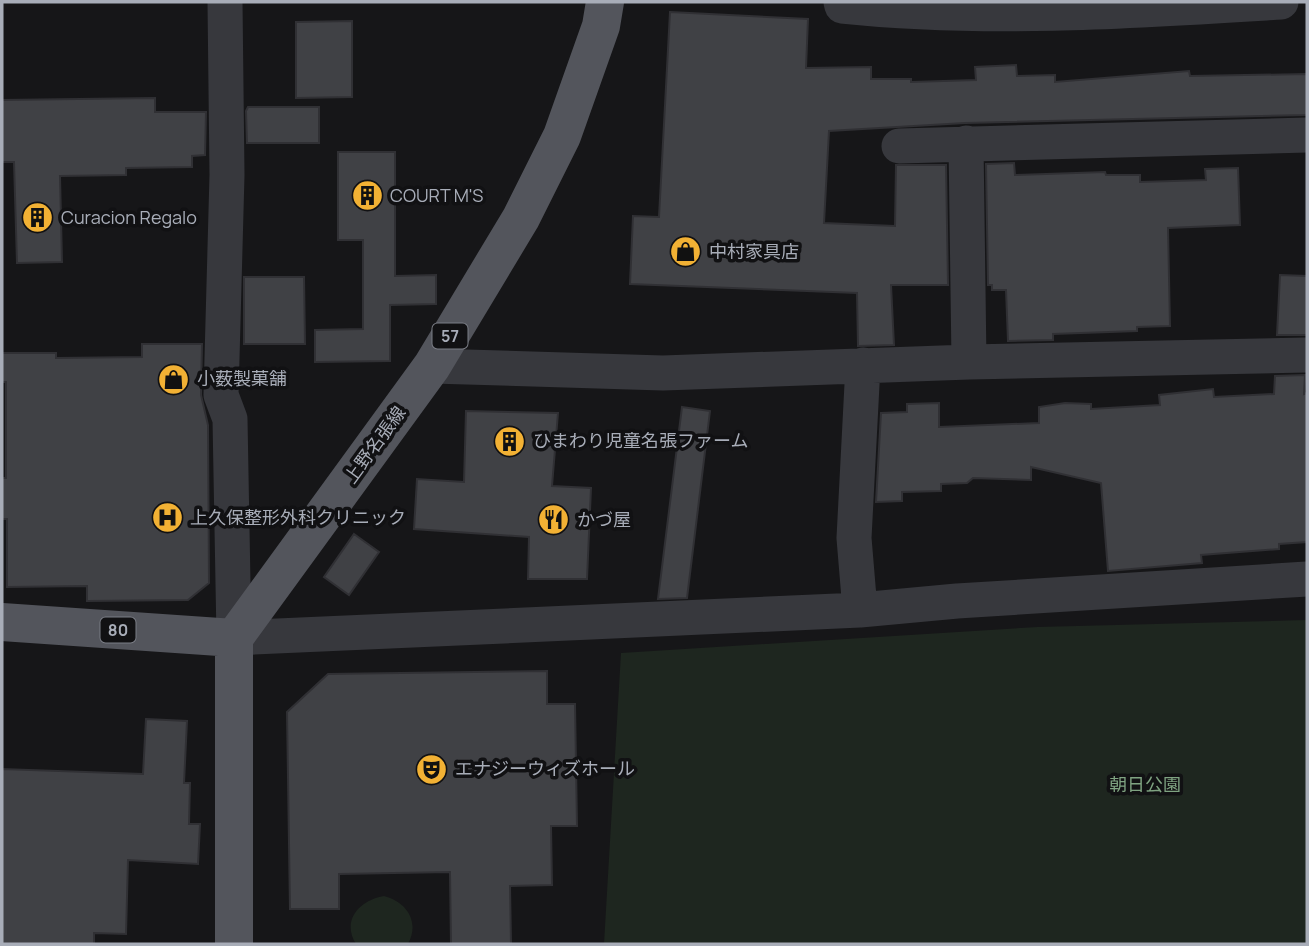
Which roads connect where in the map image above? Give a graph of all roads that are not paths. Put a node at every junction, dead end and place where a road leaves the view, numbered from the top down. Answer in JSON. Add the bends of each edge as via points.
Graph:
{"nodes":[{"id":1,"x":225,"y":2,"type":"edge"},
{"id":2,"x":605,"y":2,"type":"edge"},
{"id":3,"x":841,"y":2,"type":"edge"},
{"id":4,"x":1281,"y":2,"type":"edge"},
{"id":5,"x":1307,"y":135,"type":"edge"},
{"id":6,"x":966,"y":143,"type":"junction"},
{"id":7,"x":899,"y":146,"type":"dead end"},
{"id":8,"x":1307,"y":355,"type":"edge"},
{"id":9,"x":969,"y":362,"type":"junction"},
{"id":10,"x":863,"y":365,"type":"junction"},
{"id":11,"x":432,"y":366,"type":"junction"},
{"id":12,"x":1307,"y":579,"type":"edge"},
{"id":13,"x":860,"y":610,"type":"junction"},
{"id":14,"x":2,"y":622,"type":"edge"},
{"id":15,"x":234,"y":638,"type":"junction"},
{"id":16,"x":234,"y":944,"type":"edge"}],
"edges":[{"from":1,"to":15,"type":"street","via":[[228,175],[221,395],[230,419]]},
{"from":2,"to":11,"type":"main road","name":"上野名張線","number":"57","via":[[601,26],[562,136],[521,218]]},
{"from":3,"to":4,"type":"street","via":[[842,6],[917,13],[1118,12]]},
{"from":5,"to":6,"type":"street"},
{"from":6,"to":7,"type":"street"},
{"from":6,"to":9,"type":"street"},
{"from":8,"to":9,"type":"street"},
{"from":9,"to":10,"type":"street"},
{"from":10,"to":11,"type":"street","via":[[663,373]]},
{"from":10,"to":13,"type":"street","via":[[854,538]]},
{"from":11,"to":15,"type":"main road","name":"上野名張線","number":"57"},
{"from":12,"to":13,"type":"street"},
{"from":13,"to":15,"type":"street"},
{"from":14,"to":15,"type":"main road","number":"80"},
{"from":15,"to":16,"type":"main road"}]}
